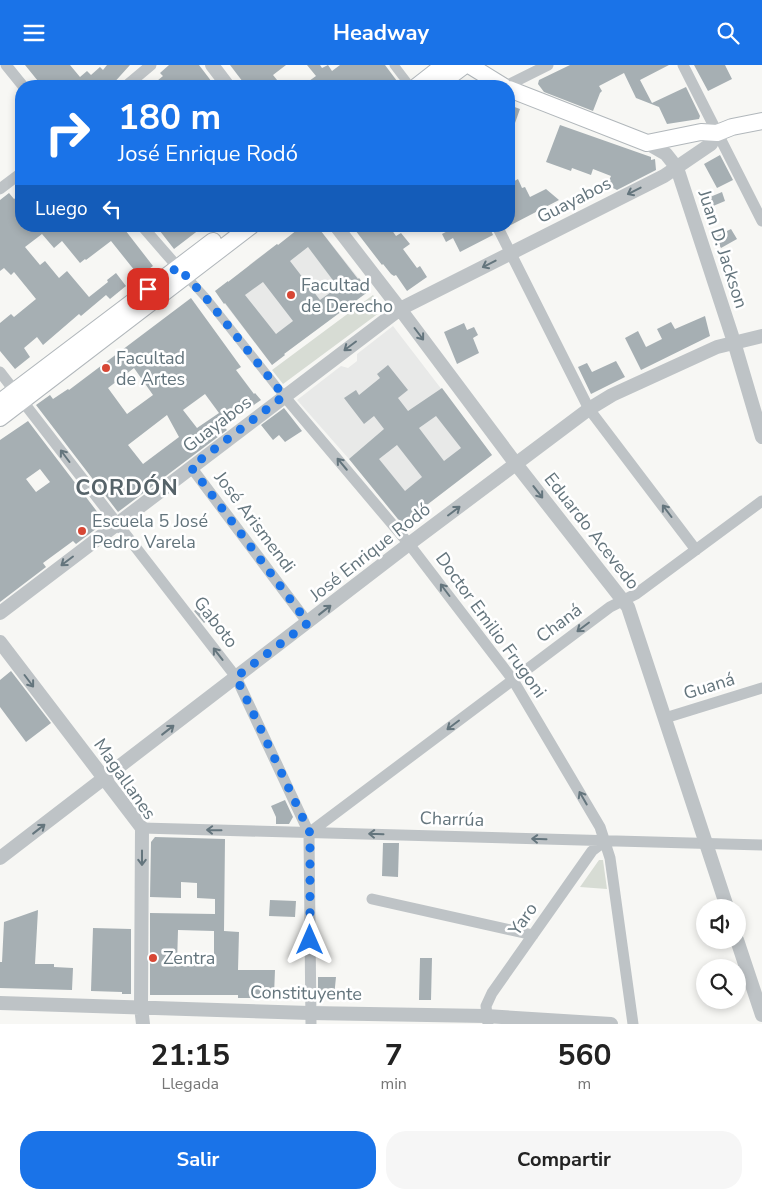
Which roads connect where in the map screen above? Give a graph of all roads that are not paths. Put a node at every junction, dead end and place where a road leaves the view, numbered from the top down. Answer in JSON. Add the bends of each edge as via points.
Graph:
{"nodes":[{"id":1,"x":6,"y":65,"type":"edge"},
{"id":2,"x":151,"y":65,"type":"edge"},
{"id":3,"x":212,"y":65,"type":"edge"},
{"id":4,"x":394,"y":65,"type":"edge"},
{"id":5,"x":444,"y":65,"type":"edge"},
{"id":6,"x":465,"y":65,"type":"edge"},
{"id":7,"x":469,"y":65,"type":"edge"},
{"id":8,"x":548,"y":65,"type":"edge"},
{"id":9,"x":683,"y":65,"type":"edge"},
{"id":10,"x":18,"y":80,"type":"edge"},
{"id":11,"x":133,"y":80,"type":"edge"},
{"id":12,"x":223,"y":80,"type":"edge"},
{"id":13,"x":405,"y":80,"type":"edge"},
{"id":14,"x":425,"y":80,"type":"edge"},
{"id":15,"x":445,"y":80,"type":"edge"},
{"id":16,"x":494,"y":80,"type":"edge"},
{"id":17,"x":515,"y":81,"type":"edge"},
{"id":18,"x":515,"y":91,"type":"edge"},
{"id":19,"x":762,"y":121,"type":"edge"},
{"id":20,"x":717,"y":133,"type":"junction"},
{"id":21,"x":647,"y":143,"type":"junction"},
{"id":22,"x":677,"y":168,"type":"junction"},
{"id":23,"x":15,"y":178,"type":"edge"},
{"id":24,"x":0,"y":189,"type":"edge"},
{"id":25,"x":762,"y":221,"type":"edge"},
{"id":26,"x":147,"y":232,"type":"edge"},
{"id":27,"x":225,"y":232,"type":"edge"},
{"id":28,"x":242,"y":232,"type":"edge"},
{"id":29,"x":341,"y":232,"type":"edge"},
{"id":30,"x":500,"y":232,"type":"edge"},
{"id":31,"x":511,"y":253,"type":"junction"},
{"id":32,"x":182,"y":271,"type":"junction"},
{"id":33,"x":400,"y":309,"type":"junction"},
{"id":34,"x":762,"y":336,"type":"edge"},
{"id":35,"x":734,"y":342,"type":"junction"},
{"id":36,"x":0,"y":373,"type":"edge"},
{"id":37,"x":19,"y":396,"type":"junction"},
{"id":38,"x":284,"y":396,"type":"junction"},
{"id":39,"x":0,"y":402,"type":"edge"},
{"id":40,"x":589,"y":409,"type":"junction"},
{"id":41,"x":0,"y":418,"type":"edge"},
{"id":42,"x":762,"y":437,"type":"edge"},
{"id":43,"x":516,"y":464,"type":"junction"},
{"id":44,"x":191,"y":467,"type":"junction"},
{"id":45,"x":762,"y":501,"type":"edge"},
{"id":46,"x":117,"y":524,"type":"junction"},
{"id":47,"x":409,"y":544,"type":"junction"},
{"id":48,"x":696,"y":550,"type":"junction"},
{"id":49,"x":624,"y":601,"type":"junction"},
{"id":50,"x":0,"y":613,"type":"edge"},
{"id":51,"x":308,"y":623,"type":"junction"},
{"id":52,"x":0,"y":642,"type":"edge"},
{"id":53,"x":236,"y":677,"type":"junction"},
{"id":54,"x":513,"y":679,"type":"junction"},
{"id":55,"x":762,"y":688,"type":"edge"},
{"id":56,"x":666,"y":718,"type":"junction"},
{"id":57,"x":104,"y":778,"type":"junction"},
{"id":58,"x":142,"y":829,"type":"junction"},
{"id":59,"x":310,"y":833,"type":"junction"},
{"id":60,"x":605,"y":841,"type":"junction"},
{"id":61,"x":706,"y":843,"type":"junction"},
{"id":62,"x":762,"y":845,"type":"edge"},
{"id":63,"x":0,"y":859,"type":"edge"},
{"id":64,"x":372,"y":899,"type":"dead end"},
{"id":65,"x":724,"y":899,"type":"edge"},
{"id":66,"x":533,"y":935,"type":"junction"},
{"id":67,"x":741,"y":949,"type":"edge"},
{"id":68,"x":0,"y":1003,"type":"edge"},
{"id":69,"x":141,"y":1007,"type":"junction"},
{"id":70,"x":762,"y":1015,"type":"edge"},
{"id":71,"x":311,"y":1018,"type":"edge"},
{"id":72,"x":487,"y":1020,"type":"edge"},
{"id":73,"x":142,"y":1024,"type":"edge"},
{"id":74,"x":611,"y":1024,"type":"edge"},
{"id":75,"x":633,"y":1024,"type":"edge"}],
"edges":[{"from":1,"to":10,"type":"street"},
{"from":2,"to":11,"type":"street"},
{"from":3,"to":12,"type":"street"},
{"from":4,"to":13,"type":"street"},
{"from":5,"to":14,"type":"main road"},
{"from":6,"to":15,"type":"main road"},
{"from":7,"to":16,"type":"main road"},
{"from":8,"to":17,"type":"street"},
{"from":9,"to":20,"type":"street"},
{"from":18,"to":21,"type":"main road"},
{"from":19,"to":20,"type":"main road"},
{"from":20,"to":21,"type":"main road","via":[[702,132]]},
{"from":20,"to":22,"type":"street","name":"Guayabos","via":[[711,144]]},
{"from":20,"to":25,"type":"street"},
{"from":21,"to":22,"type":"street","name":"Juan D. Jackson","via":[[666,154]]},
{"from":22,"to":31,"type":"street","name":"Guayabos","one_way":true},
{"from":22,"to":35,"type":"street","name":"Juan D. Jackson"},
{"from":23,"to":24,"type":"street"},
{"from":26,"to":32,"type":"street"},
{"from":27,"to":32,"type":"main road"},
{"from":28,"to":32,"type":"main road"},
{"from":29,"to":33,"type":"street","name":"Eduardo Acevedo"},
{"from":30,"to":31,"type":"street"},
{"from":31,"to":33,"type":"street","name":"Guayabos","one_way":true},
{"from":31,"to":40,"type":"street"},
{"from":32,"to":37,"type":"main road"},
{"from":32,"to":38,"type":"street"},
{"from":33,"to":38,"type":"street","name":"Guayabos","one_way":true},
{"from":33,"to":43,"type":"street","name":"Eduardo Acevedo","one_way":true},
{"from":34,"to":35,"type":"street","name":"José Enrique Rodó"},
{"from":35,"to":40,"type":"street","name":"José Enrique Rodó","via":[[716,347],[612,395]]},
{"from":35,"to":42,"type":"street","name":"Juan D. Jackson"},
{"from":36,"to":37,"type":"street","name":"Gaboto"},
{"from":37,"to":39,"type":"main road"},
{"from":37,"to":41,"type":"main road"},
{"from":46,"to":37,"type":"street","name":"Gaboto","one_way":true},
{"from":38,"to":44,"type":"street","name":"Guayabos"},
{"from":47,"to":38,"type":"street","name":"Doctor Emilio Frugoni","one_way":true},
{"from":40,"to":43,"type":"street","name":"José Enrique Rodó"},
{"from":48,"to":40,"type":"street","one_way":true},
{"from":47,"to":43,"type":"street","name":"José Enrique Rodó","one_way":true},
{"from":43,"to":49,"type":"street","name":"Eduardo Acevedo","one_way":true},
{"from":44,"to":46,"type":"street","name":"Guayabos"},
{"from":44,"to":51,"type":"street","name":"José Arismendi"},
{"from":45,"to":48,"type":"street","name":"Chaná"},
{"from":46,"to":50,"type":"street","name":"Guayabos","one_way":true},
{"from":53,"to":46,"type":"street","name":"Gaboto","one_way":true},
{"from":51,"to":47,"type":"street","name":"José Enrique Rodó","one_way":true},
{"from":54,"to":47,"type":"street","name":"Doctor Emilio Frugoni","one_way":true},
{"from":48,"to":49,"type":"street","name":"Chaná"},
{"from":49,"to":54,"type":"street","name":"Chaná","one_way":true,"via":[[610,607]]},
{"from":49,"to":56,"type":"street","name":"Eduardo Acevedo"},
{"from":51,"to":53,"type":"street","name":"José Enrique Rodó"},
{"from":52,"to":57,"type":"street","name":"Magallanes","one_way":true},
{"from":57,"to":53,"type":"street","name":"José Enrique Rodó","one_way":true},
{"from":53,"to":59,"type":"street","name":"Gaboto"},
{"from":54,"to":59,"type":"street","name":"Chaná","one_way":true},
{"from":60,"to":54,"type":"street","name":"Doctor Emilio Frugoni","one_way":true,"via":[[600,827]]},
{"from":55,"to":56,"type":"street","name":"Guaná"},
{"from":56,"to":61,"type":"street","name":"Eduardo Acevedo"},
{"from":57,"to":58,"type":"street","name":"Magallanes"},
{"from":63,"to":57,"type":"street","name":"José Enrique Rodó","one_way":true},
{"from":59,"to":58,"type":"street","name":"Charrúa","one_way":true},
{"from":58,"to":69,"type":"street","name":"Magallanes","one_way":true},
{"from":60,"to":59,"type":"street","name":"Charrúa","one_way":true},
{"from":59,"to":71,"type":"street","name":"Gaboto"},
{"from":60,"to":61,"type":"street","name":"Charrúa"},
{"from":60,"to":66,"type":"street","name":"Yaro","via":[[592,851]]},
{"from":60,"to":75,"type":"street","name":"Doctor Emilio Frugoni"},
{"from":61,"to":62,"type":"street","name":"Charrúa"},
{"from":61,"to":65,"type":"street","name":"Eduardo Acevedo"},
{"from":64,"to":66,"type":"street"},
{"from":66,"to":72,"type":"street","name":"Yaro","via":[[492,993],[486,1005]]},
{"from":67,"to":70,"type":"street"},
{"from":68,"to":69,"type":"street","name":"Constituyente"},
{"from":69,"to":71,"type":"street","name":"Constituyente"},
{"from":69,"to":73,"type":"street","name":"Magallanes"},
{"from":71,"to":72,"type":"street","name":"Constituyente"},
{"from":72,"to":74,"type":"street","name":"Constituyente"}]}
